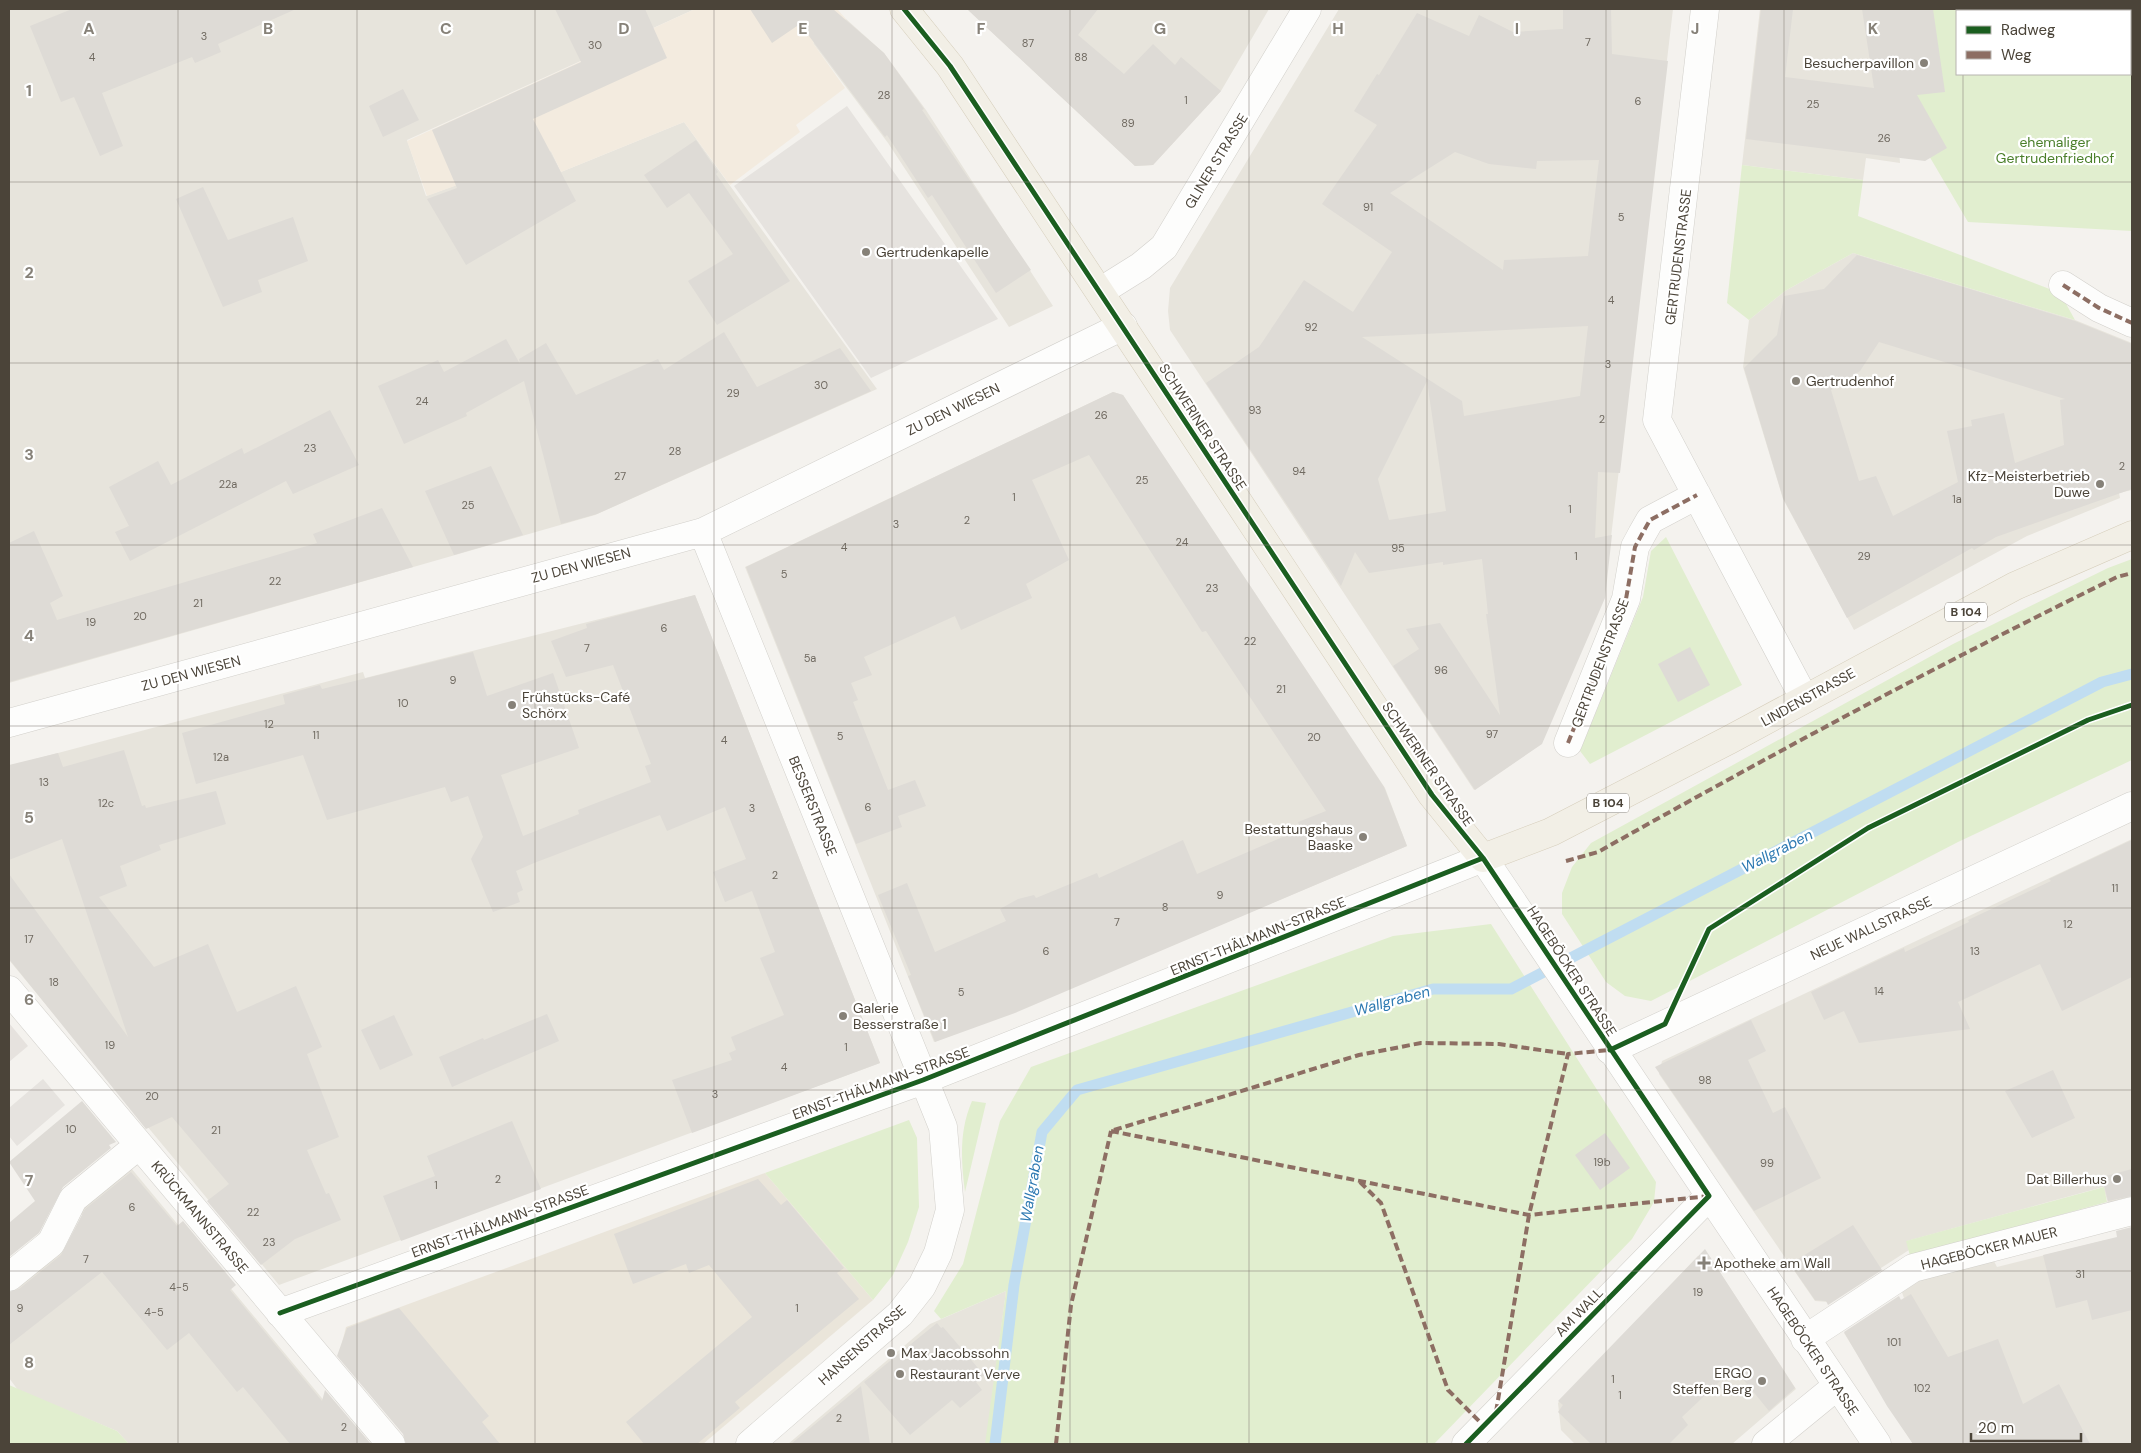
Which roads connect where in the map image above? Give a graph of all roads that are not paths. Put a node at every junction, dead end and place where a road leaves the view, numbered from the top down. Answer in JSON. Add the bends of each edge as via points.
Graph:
{"nodes":[{"id":1,"x":904,"y":9,"type":"edge"},
{"id":2,"x":1308,"y":9,"type":"edge"},
{"id":3,"x":1705,"y":9,"type":"edge"},
{"id":4,"x":2063,"y":285,"type":"dead end"},
{"id":5,"x":1101,"y":291,"type":"junction"},
{"id":6,"x":2132,"y":323,"type":"edge"},
{"id":7,"x":1123,"y":326,"type":"junction"},
{"id":8,"x":1696,"y":496,"type":"junction"},
{"id":9,"x":703,"y":532,"type":"junction"},
{"id":10,"x":2132,"y":535,"type":"edge"},
{"id":11,"x":1804,"y":698,"type":"junction"},
{"id":12,"x":9,"y":723,"type":"edge"},
{"id":13,"x":1568,"y":743,"type":"dead end"},
{"id":14,"x":2132,"y":806,"type":"edge"},
{"id":15,"x":1483,"y":858,"type":"junction"},
{"id":16,"x":9,"y":990,"type":"edge"},
{"id":17,"x":1610,"y":1050,"type":"junction"},
{"id":18,"x":923,"y":1080,"type":"junction"},
{"id":19,"x":139,"y":1145,"type":"junction"},
{"id":20,"x":1709,"y":1196,"type":"junction"},
{"id":21,"x":2132,"y":1211,"type":"edge"},
{"id":22,"x":9,"y":1277,"type":"edge"},
{"id":23,"x":280,"y":1313,"type":"junction"},
{"id":24,"x":1806,"y":1339,"type":"junction"},
{"id":25,"x":1837,"y":1386,"type":"junction"},
{"id":26,"x":391,"y":1444,"type":"edge"},
{"id":27,"x":750,"y":1444,"type":"edge"},
{"id":28,"x":1466,"y":1444,"type":"edge"},
{"id":29,"x":1766,"y":1444,"type":"edge"},
{"id":30,"x":1877,"y":1444,"type":"edge"}],
"edges":[{"from":1,"to":5,"type":"main road","name":"SCHWERINER STRASSE","via":[[950,66]]},
{"from":2,"to":5,"type":"street","name":"GLINER STRASSE","via":[[1164,247]]},
{"from":3,"to":8,"type":"street","name":"GERTRUDENSTRASSE","via":[[1657,420]]},
{"from":4,"to":6,"type":"street","via":[[2099,308]]},
{"from":5,"to":7,"type":"main road","name":"SCHWERINER STRASSE"},
{"from":7,"to":9,"type":"street","name":"ZU DEN WIESEN"},
{"from":7,"to":15,"type":"main road","name":"SCHWERINER STRASSE","via":[[1432,795]]},
{"from":8,"to":11,"type":"street","name":"GERTRUDENSTRASSE"},
{"from":8,"to":13,"type":"street","name":"GERTRUDENSTRASSE","via":[[1650,520],[1635,547],[1626,599]]},
{"from":9,"to":12,"type":"street","name":"ZU DEN WIESEN"},
{"from":9,"to":18,"type":"street","name":"BESSERSTRASSE"},
{"from":10,"to":11,"type":"main road","name":"LINDENSTRASSE","number":"B 104","via":[[2015,586]]},
{"from":11,"to":15,"type":"main road","name":"LINDENSTRASSE","number":"B 104","via":[[1551,832]]},
{"from":14,"to":17,"type":"street","name":"NEUE WALLSTRASSE"},
{"from":15,"to":17,"type":"street","name":"HAGEBÖCKER STRASSE"},
{"from":15,"to":18,"type":"street","name":"ERNST-THÄLMANN-STRASSE"},
{"from":16,"to":19,"type":"street","name":"KRÜCKMANNSTRASSE"},
{"from":17,"to":20,"type":"street","name":"HAGEBÖCKER STRASSE"},
{"from":18,"to":23,"type":"street","name":"ERNST-THÄLMANN-STRASSE"},
{"from":18,"to":27,"type":"street","name":"HANSENSTRASSE","via":[[944,1127],[950,1210],[938,1253],[922,1286],[900,1314]]},
{"from":19,"to":22,"type":"street","via":[[74,1199],[51,1243]]},
{"from":19,"to":23,"type":"street","name":"KRÜCKMANNSTRASSE"},
{"from":20,"to":24,"type":"street","name":"HAGEBÖCKER STRASSE"},
{"from":20,"to":28,"type":"street","name":"AM WALL"},
{"from":21,"to":24,"type":"street","name":"HAGEBÖCKER MAUER","via":[[1912,1268]]},
{"from":23,"to":26,"type":"street","name":"KRÜCKMANNSTRASSE"},
{"from":24,"to":25,"type":"street","name":"HAGEBÖCKER STRASSE"},
{"from":25,"to":29,"type":"street"},
{"from":25,"to":30,"type":"street","name":"HAGEBÖCKER STRASSE"}]}
